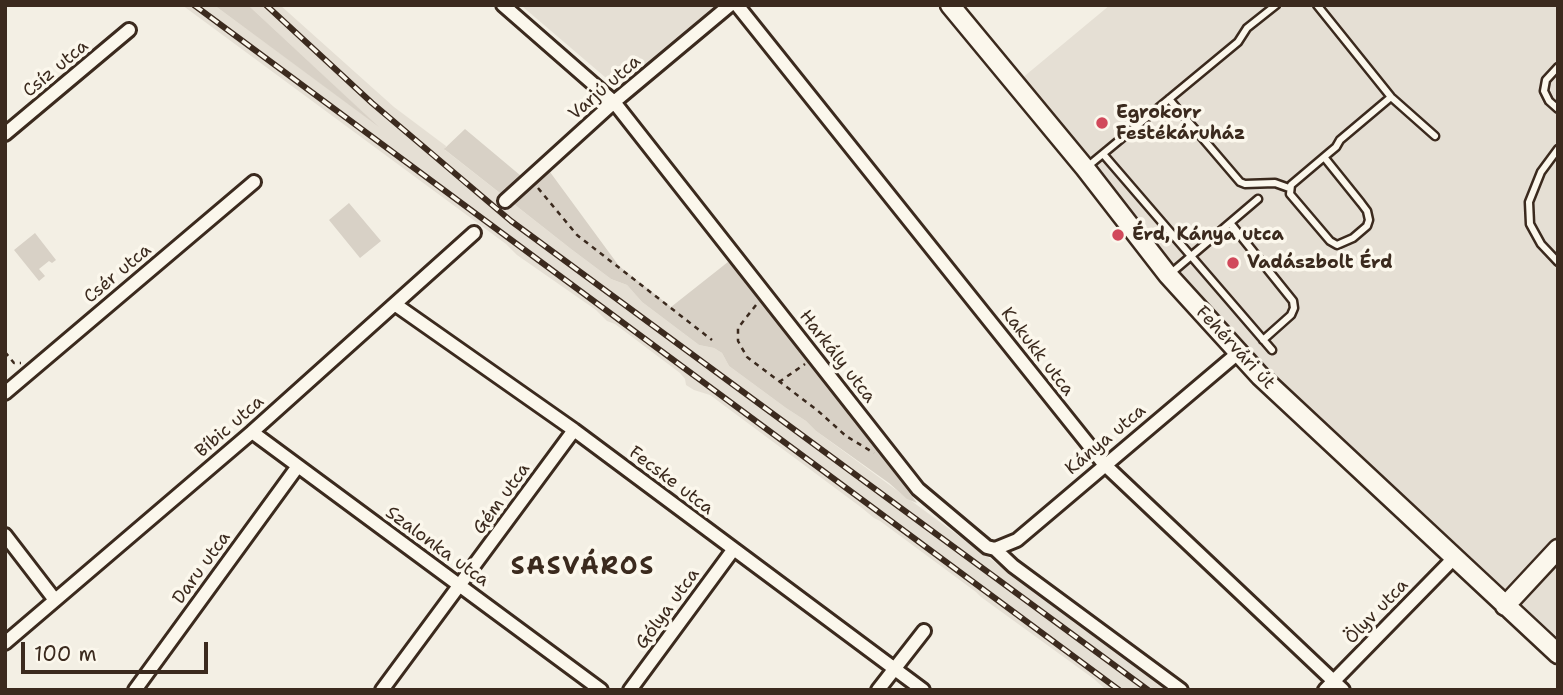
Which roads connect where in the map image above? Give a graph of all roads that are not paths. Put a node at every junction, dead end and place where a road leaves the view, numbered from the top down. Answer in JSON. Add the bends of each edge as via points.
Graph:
{"nodes":[{"id":1,"x":503,"y":5,"type":"edge"},
{"id":2,"x":730,"y":5,"type":"edge"},
{"id":3,"x":737,"y":5,"type":"edge"},
{"id":4,"x":950,"y":5,"type":"edge"},
{"id":5,"x":1276,"y":5,"type":"edge"},
{"id":6,"x":1317,"y":5,"type":"edge"},
{"id":7,"x":130,"y":30,"type":"dead end"},
{"id":8,"x":1558,"y":67,"type":"edge"},
{"id":9,"x":1391,"y":97,"type":"junction"},
{"id":10,"x":1169,"y":99,"type":"junction"},
{"id":11,"x":614,"y":102,"type":"junction"},
{"id":12,"x":1558,"y":109,"type":"edge"},
{"id":13,"x":5,"y":134,"type":"edge"},
{"id":14,"x":1435,"y":136,"type":"dead end"},
{"id":15,"x":1558,"y":149,"type":"edge"},
{"id":16,"x":1102,"y":154,"type":"junction"},
{"id":17,"x":1324,"y":157,"type":"junction"},
{"id":18,"x":1085,"y":168,"type":"junction"},
{"id":19,"x":254,"y":182,"type":"dead end"},
{"id":20,"x":1289,"y":188,"type":"junction"},
{"id":21,"x":1258,"y":199,"type":"dead end"},
{"id":22,"x":505,"y":201,"type":"dead end"},
{"id":23,"x":1231,"y":224,"type":"junction"},
{"id":24,"x":474,"y":233,"type":"dead end"},
{"id":25,"x":1190,"y":257,"type":"junction"},
{"id":26,"x":1558,"y":262,"type":"edge"},
{"id":27,"x":1168,"y":275,"type":"junction"},
{"id":28,"x":396,"y":305,"type":"junction"},
{"id":29,"x":1263,"y":340,"type":"junction"},
{"id":30,"x":1272,"y":350,"type":"dead end"},
{"id":31,"x":1238,"y":353,"type":"junction"},
{"id":32,"x":5,"y":393,"type":"edge"},
{"id":33,"x":574,"y":430,"type":"junction"},
{"id":34,"x":252,"y":432,"type":"junction"},
{"id":35,"x":1104,"y":464,"type":"junction"},
{"id":36,"x":298,"y":466,"type":"junction"},
{"id":37,"x":5,"y":536,"type":"edge"},
{"id":38,"x":995,"y":549,"type":"junction"},
{"id":39,"x":733,"y":550,"type":"junction"},
{"id":40,"x":1558,"y":550,"type":"edge"},
{"id":41,"x":1454,"y":558,"type":"junction"},
{"id":42,"x":460,"y":586,"type":"junction"},
{"id":43,"x":55,"y":600,"type":"junction"},
{"id":44,"x":1506,"y":606,"type":"junction"},
{"id":45,"x":924,"y":631,"type":"dead end"},
{"id":46,"x":5,"y":643,"type":"edge"},
{"id":47,"x":1558,"y":654,"type":"edge"},
{"id":48,"x":894,"y":668,"type":"junction"},
{"id":49,"x":1334,"y":687,"type":"edge"},
{"id":50,"x":135,"y":690,"type":"edge"},
{"id":51,"x":382,"y":690,"type":"edge"},
{"id":52,"x":601,"y":690,"type":"edge"},
{"id":53,"x":630,"y":690,"type":"edge"},
{"id":54,"x":878,"y":690,"type":"edge"},
{"id":55,"x":923,"y":690,"type":"edge"},
{"id":56,"x":1181,"y":690,"type":"edge"}],
"edges":[{"from":1,"to":11,"type":"street","name":"Harkály utca"},
{"from":2,"to":11,"type":"street","name":"Varjú utca"},
{"from":3,"to":35,"type":"street","name":"Kakukk utca"},
{"from":4,"to":18,"type":"main road","name":"Fehérvári út"},
{"from":5,"to":10,"type":"lane"},
{"from":6,"to":9,"type":"lane"},
{"from":7,"to":13,"type":"street","name":"Csíz utca"},
{"from":8,"to":12,"type":"lane","via":[[1546,80],[1544,91]]},
{"from":9,"to":14,"type":"lane"},
{"from":9,"to":17,"type":"lane"},
{"from":10,"to":16,"type":"lane"},
{"from":10,"to":20,"type":"lane","via":[[1240,182]]},
{"from":11,"to":22,"type":"street","name":"Varjú utca"},
{"from":11,"to":38,"type":"street","name":"Harkály utca","via":[[918,489]]},
{"from":15,"to":26,"type":"lane","via":[[1541,172],[1529,202],[1531,224]]},
{"from":16,"to":18,"type":"lane"},
{"from":16,"to":25,"type":"lane"},
{"from":17,"to":20,"type":"lane"},
{"from":17,"to":20,"type":"lane","via":[[1367,211],[1367,226],[1337,245]]},
{"from":18,"to":27,"type":"main road","name":"Fehérvári út"},
{"from":19,"to":32,"type":"street","name":"Csér utca"},
{"from":21,"to":23,"type":"lane"},
{"from":23,"to":25,"type":"lane"},
{"from":23,"to":29,"type":"lane","via":[[1293,301],[1291,315]]},
{"from":24,"to":28,"type":"street","name":"Bíbic utca"},
{"from":25,"to":27,"type":"lane"},
{"from":25,"to":29,"type":"lane"},
{"from":27,"to":31,"type":"main road","name":"Fehérvári út"},
{"from":28,"to":33,"type":"street","name":"Fecske utca"},
{"from":28,"to":34,"type":"street","name":"Bíbic utca"},
{"from":29,"to":30,"type":"lane"},
{"from":31,"to":35,"type":"street","name":"Kánya utca"},
{"from":31,"to":41,"type":"main road","name":"Fehérvári út"},
{"from":33,"to":39,"type":"street","name":"Fecske utca"},
{"from":33,"to":42,"type":"street","name":"Gém utca"},
{"from":34,"to":36,"type":"street","name":"Szalonka utca"},
{"from":34,"to":43,"type":"street","name":"Bíbic utca"},
{"from":35,"to":38,"type":"street","name":"Kánya utca","via":[[1017,540]]},
{"from":35,"to":49,"type":"street","name":"Kakukk utca"},
{"from":36,"to":42,"type":"street","name":"Szalonka utca"},
{"from":36,"to":50,"type":"street","name":"Daru utca"},
{"from":37,"to":43,"type":"street"},
{"from":38,"to":56,"type":"street","name":"Harkály utca"},
{"from":39,"to":48,"type":"street","name":"Fecske utca"},
{"from":39,"to":53,"type":"street","name":"Gólya utca"},
{"from":40,"to":44,"type":"main road"},
{"from":41,"to":44,"type":"main road","name":"Fehérvári út"},
{"from":41,"to":49,"type":"street","name":"Ölyv utca"},
{"from":42,"to":51,"type":"street","name":"Gém utca"},
{"from":42,"to":52,"type":"street","name":"Szalonka utca"},
{"from":43,"to":46,"type":"street","name":"Bíbic utca"},
{"from":44,"to":47,"type":"main road","name":"Fehérvári út"},
{"from":45,"to":48,"type":"street"},
{"from":48,"to":54,"type":"street"},
{"from":48,"to":55,"type":"street","name":"Fecske utca"}]}
